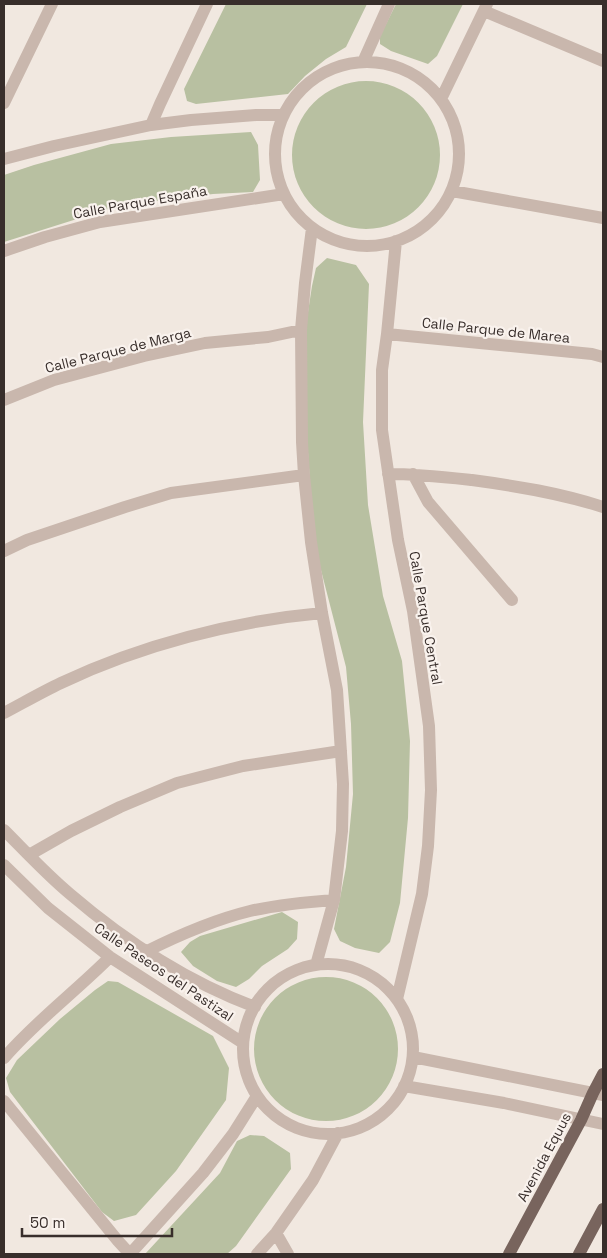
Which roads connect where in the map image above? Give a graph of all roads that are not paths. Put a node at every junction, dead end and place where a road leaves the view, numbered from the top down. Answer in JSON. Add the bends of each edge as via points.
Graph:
{"nodes":[{"id":1,"x":52,"y":4,"type":"edge"},
{"id":2,"x":208,"y":4,"type":"edge"},
{"id":3,"x":389,"y":4,"type":"edge"},
{"id":4,"x":485,"y":7,"type":"edge"},
{"id":5,"x":603,"y":61,"type":"edge"},
{"id":6,"x":363,"y":62,"type":"junction"},
{"id":7,"x":441,"y":99,"type":"junction"},
{"id":8,"x":4,"y":103,"type":"edge"},
{"id":9,"x":284,"y":115,"type":"junction"},
{"id":10,"x":151,"y":125,"type":"junction"},
{"id":11,"x":4,"y":159,"type":"edge"},
{"id":12,"x":452,"y":191,"type":"junction"},
{"id":13,"x":284,"y":194,"type":"junction"},
{"id":14,"x":603,"y":218,"type":"edge"},
{"id":15,"x":312,"y":228,"type":"junction"},
{"id":16,"x":396,"y":241,"type":"junction"},
{"id":17,"x":4,"y":251,"type":"edge"},
{"id":18,"x":301,"y":330,"type":"junction"},
{"id":19,"x":386,"y":334,"type":"junction"},
{"id":20,"x":603,"y":356,"type":"edge"},
{"id":21,"x":4,"y":400,"type":"edge"},
{"id":22,"x":388,"y":474,"type":"junction"},
{"id":23,"x":413,"y":474,"type":"junction"},
{"id":24,"x":304,"y":475,"type":"junction"},
{"id":25,"x":603,"y":507,"type":"edge"},
{"id":26,"x":4,"y":551,"type":"edge"},
{"id":27,"x":512,"y":600,"type":"dead end"},
{"id":28,"x":322,"y":613,"type":"junction"},
{"id":29,"x":4,"y":713,"type":"edge"},
{"id":30,"x":341,"y":751,"type":"junction"},
{"id":31,"x":4,"y":830,"type":"edge"},
{"id":32,"x":29,"y":855,"type":"junction"},
{"id":33,"x":5,"y":869,"type":"edge"},
{"id":34,"x":334,"y":900,"type":"junction"},
{"id":35,"x":145,"y":952,"type":"junction"},
{"id":36,"x":110,"y":957,"type":"junction"},
{"id":37,"x":316,"y":965,"type":"junction"},
{"id":38,"x":397,"y":999,"type":"junction"},
{"id":39,"x":255,"y":1007,"type":"junction"},
{"id":40,"x":243,"y":1043,"type":"junction"},
{"id":41,"x":413,"y":1057,"type":"junction"},
{"id":42,"x":4,"y":1058,"type":"edge"},
{"id":43,"x":603,"y":1074,"type":"edge"},
{"id":44,"x":404,"y":1086,"type":"junction"},
{"id":45,"x":598,"y":1094,"type":"edge"},
{"id":46,"x":257,"y":1096,"type":"junction"},
{"id":47,"x":4,"y":1102,"type":"edge"},
{"id":48,"x":582,"y":1120,"type":"junction"},
{"id":49,"x":603,"y":1124,"type":"edge"},
{"id":50,"x":338,"y":1133,"type":"junction"},
{"id":51,"x":603,"y":1209,"type":"edge"},
{"id":52,"x":276,"y":1233,"type":"junction"},
{"id":53,"x":130,"y":1254,"type":"edge"},
{"id":54,"x":257,"y":1254,"type":"edge"},
{"id":55,"x":288,"y":1254,"type":"edge"},
{"id":56,"x":509,"y":1254,"type":"edge"},
{"id":57,"x":579,"y":1254,"type":"edge"}],
"edges":[{"from":1,"to":8,"type":"street"},
{"from":2,"to":10,"type":"street"},
{"from":3,"to":6,"type":"street"},
{"from":4,"to":5,"type":"street"},
{"from":4,"to":7,"type":"street"},
{"from":6,"to":7,"type":"street","via":[[407,70],[426,82]]},
{"from":6,"to":9,"type":"street","via":[[338,67],[316,78],[297,94]]},
{"from":7,"to":12,"type":"street","via":[[457,134],[458,172]]},
{"from":9,"to":10,"type":"street"},
{"from":9,"to":13,"type":"street","via":[[276,141],[276,168]]},
{"from":10,"to":11,"type":"street"},
{"from":12,"to":14,"type":"street"},
{"from":12,"to":16,"type":"street","via":[[429,222]]},
{"from":13,"to":15,"type":"street"},
{"from":13,"to":17,"type":"street","name":"Calle Parque España","via":[[100,222]]},
{"from":15,"to":16,"type":"street","via":[[352,245],[374,246]]},
{"from":15,"to":18,"type":"street"},
{"from":16,"to":19,"type":"street","name":"Calle Parque Central"},
{"from":18,"to":21,"type":"street","name":"Calle Parque de Marga","via":[[144,356],[54,380]]},
{"from":18,"to":24,"type":"street"},
{"from":19,"to":20,"type":"street","name":"Calle Parque de Marea"},
{"from":19,"to":22,"type":"street","name":"Calle Parque Central","via":[[382,430]]},
{"from":22,"to":23,"type":"street"},
{"from":22,"to":38,"type":"street","name":"Calle Parque Central","via":[[413,610],[429,726],[428,846],[422,894]]},
{"from":23,"to":25,"type":"street","via":[[520,486],[578,498]]},
{"from":23,"to":27,"type":"street","via":[[428,502]]},
{"from":24,"to":26,"type":"street","via":[[171,493],[27,540]]},
{"from":24,"to":28,"type":"street"},
{"from":28,"to":29,"type":"street","via":[[288,616],[199,634],[128,655],[62,683]]},
{"from":28,"to":30,"type":"street","via":[[337,690]]},
{"from":30,"to":32,"type":"street","via":[[243,766],[177,783],[120,807]]},
{"from":30,"to":34,"type":"street","via":[[342,832]]},
{"from":31,"to":32,"type":"street","name":"Calle Paseos del Pastizal"},
{"from":32,"to":35,"type":"street","name":"Calle Paseos del Pastizal","via":[[69,893]]},
{"from":33,"to":36,"type":"street","name":"Calle Paseos del Pastizal"},
{"from":34,"to":35,"type":"street","via":[[250,911],[199,927]]},
{"from":34,"to":37,"type":"street"},
{"from":35,"to":39,"type":"street","name":"Calle Paseos del Pastizal","via":[[203,985]]},
{"from":36,"to":40,"type":"street","name":"Calle Paseos del Pastizal"},
{"from":36,"to":42,"type":"street"},
{"from":37,"to":38,"type":"street","via":[[341,965],[365,972]]},
{"from":37,"to":39,"type":"street","via":[[280,979]]},
{"from":38,"to":41,"type":"street","via":[[412,1033]]},
{"from":39,"to":40,"type":"street"},
{"from":40,"to":46,"type":"street","via":[[244,1064]]},
{"from":41,"to":44,"type":"street"},
{"from":41,"to":45,"type":"street"},
{"from":43,"to":45,"type":"main road","name":"Avenida Equus"},
{"from":44,"to":48,"type":"street"},
{"from":44,"to":50,"type":"street","via":[[394,1102],[377,1118],[366,1125]]},
{"from":45,"to":48,"type":"main road","name":"Avenida Equus"},
{"from":46,"to":50,"type":"street","via":[[277,1117],[289,1124],[316,1133]]},
{"from":46,"to":53,"type":"street","via":[[203,1173]]},
{"from":47,"to":53,"type":"street"},
{"from":48,"to":49,"type":"street"},
{"from":48,"to":56,"type":"main road","name":"Avenida Equus"},
{"from":50,"to":52,"type":"street","via":[[313,1180]]},
{"from":51,"to":57,"type":"main road"},
{"from":52,"to":54,"type":"street"},
{"from":52,"to":55,"type":"street"}]}
